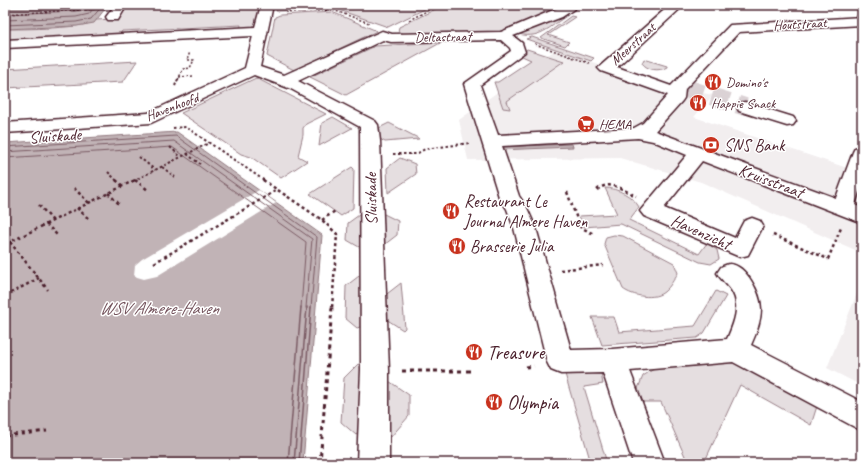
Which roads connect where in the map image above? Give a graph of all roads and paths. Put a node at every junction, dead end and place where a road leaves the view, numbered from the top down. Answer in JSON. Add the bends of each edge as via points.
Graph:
{"nodes":[{"id":1,"x":439,"y":5,"type":"edge"},
{"id":2,"x":574,"y":5,"type":"edge"},
{"id":3,"x":678,"y":5,"type":"edge"},
{"id":4,"x":266,"y":9,"type":"edge"},
{"id":5,"x":118,"y":10,"type":"edge"},
{"id":6,"x":5,"y":14,"type":"edge"},
{"id":7,"x":411,"y":19,"type":"dead end"},
{"id":8,"x":862,"y":21,"type":"edge"},
{"id":9,"x":261,"y":31,"type":"junction"},
{"id":10,"x":382,"y":35,"type":"junction"},
{"id":11,"x":504,"y":36,"type":"junction"},
{"id":12,"x":532,"y":43,"type":"dead end"},
{"id":13,"x":5,"y":44,"type":"edge"},
{"id":14,"x":606,"y":68,"type":"junction"},
{"id":15,"x":252,"y":70,"type":"junction"},
{"id":16,"x":667,"y":74,"type":"dead end"},
{"id":17,"x":284,"y":80,"type":"junction"},
{"id":18,"x":681,"y":89,"type":"junction"},
{"id":19,"x":745,"y":107,"type":"tunnel mouth"},
{"id":20,"x":787,"y":120,"type":"dead end"},
{"id":21,"x":5,"y":128,"type":"edge"},
{"id":22,"x":166,"y":128,"type":"dead end"},
{"id":23,"x":638,"y":133,"type":"junction"},
{"id":24,"x":493,"y":141,"type":"junction"},
{"id":25,"x":209,"y":143,"type":"junction"},
{"id":26,"x":170,"y":147,"type":"dead end"},
{"id":27,"x":862,"y":152,"type":"edge"},
{"id":28,"x":188,"y":153,"type":"junction"},
{"id":29,"x":698,"y":153,"type":"junction"},
{"id":30,"x":371,"y":155,"type":"junction"},
{"id":31,"x":139,"y":157,"type":"dead end"},
{"id":32,"x":181,"y":157,"type":"junction"},
{"id":33,"x":200,"y":164,"type":"dead end"},
{"id":34,"x":162,"y":166,"type":"junction"},
{"id":35,"x":155,"y":170,"type":"junction"},
{"id":36,"x":108,"y":172,"type":"dead end"},
{"id":37,"x":175,"y":177,"type":"dead end"},
{"id":38,"x":135,"y":180,"type":"junction"},
{"id":39,"x":123,"y":186,"type":"junction"},
{"id":40,"x":74,"y":188,"type":"dead end"},
{"id":41,"x":148,"y":190,"type":"dead end"},
{"id":42,"x":276,"y":190,"type":"junction"},
{"id":43,"x":597,"y":190,"type":"dead end"},
{"id":44,"x":567,"y":192,"type":"dead end"},
{"id":45,"x":108,"y":193,"type":"junction"},
{"id":46,"x":89,"y":203,"type":"junction"},
{"id":47,"x":645,"y":204,"type":"junction"},
{"id":48,"x":39,"y":205,"type":"dead end"},
{"id":49,"x":120,"y":205,"type":"dead end"},
{"id":50,"x":77,"y":208,"type":"junction"},
{"id":51,"x":335,"y":211,"type":"dead end"},
{"id":52,"x":851,"y":212,"type":"edge"},
{"id":53,"x":53,"y":220,"type":"junction"},
{"id":54,"x":90,"y":220,"type":"dead end"},
{"id":55,"x":322,"y":220,"type":"junction"},
{"id":56,"x":46,"y":224,"type":"junction"},
{"id":57,"x":752,"y":226,"type":"joint"},
{"id":58,"x":5,"y":234,"type":"edge"},
{"id":59,"x":594,"y":234,"type":"dead end"},
{"id":60,"x":58,"y":236,"type":"dead end"},
{"id":61,"x":10,"y":242,"type":"junction"},
{"id":62,"x":154,"y":263,"type":"dead end"},
{"id":63,"x":602,"y":265,"type":"dead end"},
{"id":64,"x":538,"y":273,"type":"junction"},
{"id":65,"x":730,"y":273,"type":"dead end"},
{"id":66,"x":39,"y":278,"type":"junction"},
{"id":67,"x":48,"y":290,"type":"dead end"},
{"id":68,"x":5,"y":296,"type":"edge"},
{"id":69,"x":736,"y":350,"type":"junction"},
{"id":70,"x":612,"y":361,"type":"junction"},
{"id":71,"x":375,"y":370,"type":"junction"},
{"id":72,"x":471,"y":371,"type":"dead end"},
{"id":73,"x":862,"y":417,"type":"edge"},
{"id":74,"x":47,"y":431,"type":"dead end"},
{"id":75,"x":5,"y":436,"type":"edge"},
{"id":76,"x":320,"y":463,"type":"edge"},
{"id":77,"x":373,"y":463,"type":"edge"},
{"id":78,"x":649,"y":463,"type":"edge"}],
"edges":[{"from":1,"to":7,"type":"path"},
{"from":2,"to":11,"type":"street","name":"Deltastraat"},
{"from":3,"to":14,"type":"street","name":"Meerstraat"},
{"from":4,"to":9,"type":"street"},
{"from":4,"to":10,"type":"path","via":[[337,10],[386,29]]},
{"from":5,"to":6,"type":"path"},
{"from":8,"to":18,"type":"street","name":"Houtstraat","via":[[739,26]]},
{"from":9,"to":13,"type":"street"},
{"from":9,"to":15,"type":"street"},
{"from":10,"to":11,"type":"street","name":"Deltastraat","via":[[391,38]]},
{"from":10,"to":17,"type":"street"},
{"from":11,"to":24,"type":"street","via":[[517,46],[518,52],[472,84]]},
{"from":12,"to":14,"type":"path","name":"Meerstraat"},
{"from":14,"to":18,"type":"street","name":"Meerstraat"},
{"from":15,"to":17,"type":"street"},
{"from":15,"to":21,"type":"street","name":"Havenhoofd","via":[[151,118]]},
{"from":16,"to":18,"type":"street"},
{"from":17,"to":30,"type":"street","name":"Sluiskade","via":[[369,125]]},
{"from":18,"to":23,"type":"street","via":[[649,127]]},
{"from":19,"to":20,"type":"street"},
{"from":22,"to":25,"type":"path","via":[[186,127]]},
{"from":23,"to":24,"type":"street","name":"Kruisstraat"},
{"from":23,"to":29,"type":"street","name":"Kruisstraat","via":[[658,137]]},
{"from":24,"to":30,"type":"path","via":[[439,146],[416,154]]},
{"from":24,"to":64,"type":"street","via":[[509,197],[517,208],[525,228]]},
{"from":25,"to":28,"type":"path"},
{"from":25,"to":42,"type":"path"},
{"from":26,"to":32,"type":"path"},
{"from":27,"to":52,"type":"street"},
{"from":28,"to":32,"type":"path"},
{"from":28,"to":33,"type":"path"},
{"from":29,"to":47,"type":"street"},
{"from":29,"to":52,"type":"street","name":"Kruisstraat"},
{"from":30,"to":71,"type":"street","name":"Sluiskade"},
{"from":31,"to":35,"type":"path"},
{"from":32,"to":34,"type":"path"},
{"from":34,"to":35,"type":"path"},
{"from":34,"to":37,"type":"path"},
{"from":35,"to":38,"type":"path"},
{"from":36,"to":39,"type":"path"},
{"from":38,"to":39,"type":"path"},
{"from":38,"to":41,"type":"path"},
{"from":39,"to":45,"type":"path"},
{"from":40,"to":46,"type":"path"},
{"from":42,"to":55,"type":"path"},
{"from":42,"to":62,"type":"path"},
{"from":43,"to":47,"type":"path","via":[[603,185],[613,185]]},
{"from":44,"to":59,"type":"path","via":[[580,227]]},
{"from":45,"to":46,"type":"path"},
{"from":45,"to":49,"type":"path"},
{"from":46,"to":50,"type":"path"},
{"from":47,"to":57,"type":"street","name":"Havenzicht","via":[[740,249]]},
{"from":48,"to":53,"type":"path"},
{"from":50,"to":53,"type":"path"},
{"from":50,"to":54,"type":"path"},
{"from":51,"to":55,"type":"path"},
{"from":52,"to":57,"type":"path","name":"Havenzicht","via":[[828,258]]},
{"from":53,"to":56,"type":"path"},
{"from":55,"to":76,"type":"path","via":[[337,234]]},
{"from":56,"to":60,"type":"path"},
{"from":56,"to":61,"type":"path"},
{"from":58,"to":61,"type":"path"},
{"from":61,"to":66,"type":"path"},
{"from":63,"to":64,"type":"path"},
{"from":64,"to":70,"type":"street","via":[[561,362]]},
{"from":65,"to":69,"type":"street","name":"Havenzicht","via":[[745,289],[749,301],[748,321]]},
{"from":66,"to":67,"type":"path"},
{"from":66,"to":68,"type":"path"},
{"from":69,"to":70,"type":"street"},
{"from":69,"to":73,"type":"street"},
{"from":70,"to":78,"type":"street"},
{"from":71,"to":72,"type":"path"},
{"from":71,"to":77,"type":"street","name":"Sluiskade"},
{"from":74,"to":75,"type":"path"}]}
